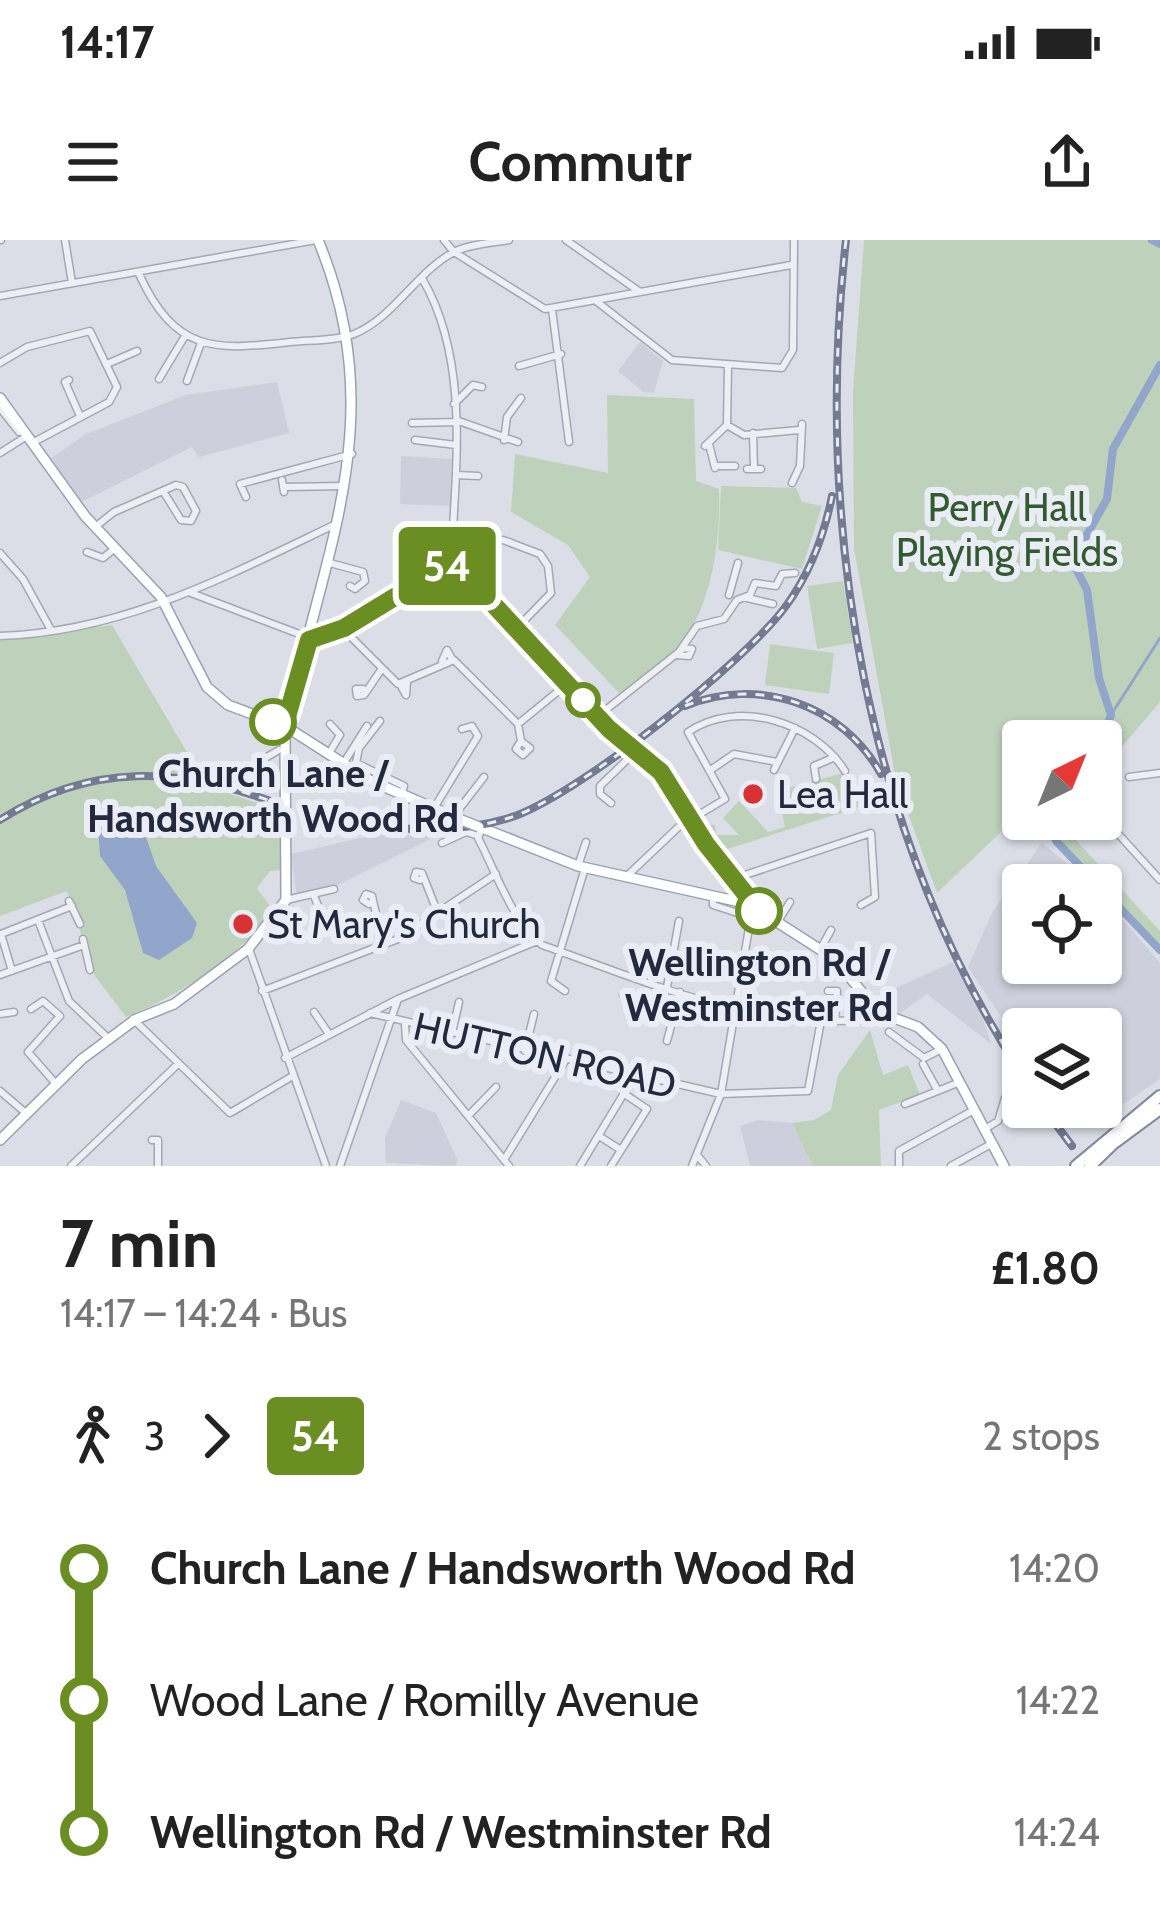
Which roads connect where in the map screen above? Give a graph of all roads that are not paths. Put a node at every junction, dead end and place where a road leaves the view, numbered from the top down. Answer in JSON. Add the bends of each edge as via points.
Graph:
{"nodes":[{"id":1,"x":64,"y":240,"type":"edge"},
{"id":2,"x":252,"y":240,"type":"edge"},
{"id":3,"x":317,"y":240,"type":"edge"},
{"id":4,"x":444,"y":240,"type":"edge"},
{"id":5,"x":508,"y":240,"type":"edge"},
{"id":6,"x":566,"y":240,"type":"edge"},
{"id":7,"x":794,"y":240,"type":"edge"},
{"id":8,"x":467,"y":248,"type":"junction"},
{"id":9,"x":454,"y":252,"type":"junction"},
{"id":10,"x":254,"y":253,"type":"junction"},
{"id":11,"x":464,"y":259,"type":"junction"},
{"id":12,"x":791,"y":265,"type":"junction"},
{"id":13,"x":140,"y":274,"type":"junction"},
{"id":14,"x":423,"y":280,"type":"junction"},
{"id":15,"x":72,"y":283,"type":"junction"},
{"id":16,"x":640,"y":292,"type":"junction"},
{"id":17,"x":0,"y":296,"type":"edge"},
{"id":18,"x":596,"y":301,"type":"junction"},
{"id":19,"x":552,"y":309,"type":"junction"},
{"id":20,"x":185,"y":336,"type":"junction"},
{"id":21,"x":345,"y":336,"type":"junction"},
{"id":22,"x":201,"y":343,"type":"junction"},
{"id":23,"x":137,"y":351,"type":"dead end"},
{"id":24,"x":561,"y":353,"type":"junction"},
{"id":25,"x":0,"y":363,"type":"edge"},
{"id":26,"x":107,"y":364,"type":"junction"},
{"id":27,"x":519,"y":366,"type":"dead end"},
{"id":28,"x":728,"y":367,"type":"junction"},
{"id":29,"x":159,"y":379,"type":"dead end"},
{"id":30,"x":69,"y":380,"type":"dead end"},
{"id":31,"x":187,"y":381,"type":"dead end"},
{"id":32,"x":482,"y":387,"type":"dead end"},
{"id":33,"x":0,"y":398,"type":"edge"},
{"id":34,"x":521,"y":398,"type":"dead end"},
{"id":35,"x":454,"y":404,"type":"junction"},
{"id":36,"x":0,"y":408,"type":"edge"},
{"id":37,"x":80,"y":416,"type":"junction"},
{"id":38,"x":456,"y":421,"type":"junction"},
{"id":39,"x":412,"y":423,"type":"dead end"},
{"id":40,"x":727,"y":424,"type":"junction"},
{"id":41,"x":753,"y":433,"type":"junction"},
{"id":42,"x":26,"y":437,"type":"junction"},
{"id":43,"x":415,"y":440,"type":"dead end"},
{"id":44,"x":504,"y":440,"type":"junction"},
{"id":45,"x":518,"y":442,"type":"dead end"},
{"id":46,"x":569,"y":442,"type":"dead end"},
{"id":47,"x":456,"y":445,"type":"junction"},
{"id":48,"x":0,"y":453,"type":"edge"},
{"id":49,"x":352,"y":454,"type":"junction"},
{"id":50,"x":735,"y":466,"type":"dead end"},
{"id":51,"x":754,"y":469,"type":"dead end"},
{"id":52,"x":455,"y":475,"type":"junction"},
{"id":53,"x":478,"y":476,"type":"dead end"},
{"id":54,"x":797,"y":480,"type":"dead end"},
{"id":55,"x":346,"y":485,"type":"junction"},
{"id":56,"x":283,"y":487,"type":"dead end"},
{"id":57,"x":163,"y":491,"type":"junction"},
{"id":58,"x":246,"y":497,"type":"dead end"},
{"id":59,"x":339,"y":523,"type":"junction"},
{"id":60,"x":95,"y":527,"type":"junction"},
{"id":61,"x":512,"y":543,"type":"dead end"},
{"id":62,"x":115,"y":548,"type":"junction"},
{"id":63,"x":0,"y":554,"type":"edge"},
{"id":64,"x":86,"y":556,"type":"dead end"},
{"id":65,"x":330,"y":563,"type":"junction"},
{"id":66,"x":738,"y":563,"type":"dead end"},
{"id":67,"x":451,"y":564,"type":"junction"},
{"id":68,"x":439,"y":570,"type":"junction"},
{"id":69,"x":795,"y":573,"type":"dead end"},
{"id":70,"x":350,"y":586,"type":"dead end"},
{"id":71,"x":191,"y":593,"type":"junction"},
{"id":72,"x":730,"y":598,"type":"junction"},
{"id":73,"x":747,"y":598,"type":"junction"},
{"id":74,"x":166,"y":604,"type":"junction"},
{"id":75,"x":773,"y":604,"type":"dead end"},
{"id":76,"x":344,"y":628,"type":"junction"},
{"id":77,"x":516,"y":629,"type":"junction"},
{"id":78,"x":51,"y":631,"type":"junction"},
{"id":79,"x":0,"y":636,"type":"edge"},
{"id":80,"x":309,"y":640,"type":"junction"},
{"id":81,"x":381,"y":670,"type":"junction"},
{"id":82,"x":565,"y":686,"type":"junction"},
{"id":83,"x":364,"y":689,"type":"dead end"},
{"id":84,"x":598,"y":716,"type":"junction"},
{"id":85,"x":380,"y":722,"type":"dead end"},
{"id":86,"x":330,"y":724,"type":"dead end"},
{"id":87,"x":518,"y":724,"type":"junction"},
{"id":88,"x":368,"y":726,"type":"dead end"},
{"id":89,"x":284,"y":727,"type":"junction"},
{"id":90,"x":796,"y":728,"type":"junction"},
{"id":91,"x":462,"y":729,"type":"dead end"},
{"id":92,"x":609,"y":729,"type":"junction"},
{"id":93,"x":521,"y":741,"type":"dead end"},
{"id":94,"x":633,"y":749,"type":"junction"},
{"id":95,"x":284,"y":753,"type":"junction"},
{"id":96,"x":328,"y":755,"type":"junction"},
{"id":97,"x":835,"y":757,"type":"junction"},
{"id":98,"x":343,"y":764,"type":"junction"},
{"id":99,"x":227,"y":767,"type":"dead end"},
{"id":100,"x":712,"y":769,"type":"junction"},
{"id":101,"x":845,"y":771,"type":"dead end"},
{"id":102,"x":1160,"y":773,"type":"edge"},
{"id":103,"x":484,"y":777,"type":"dead end"},
{"id":104,"x":1130,"y":777,"type":"dead end"},
{"id":105,"x":816,"y":779,"type":"dead end"},
{"id":106,"x":401,"y":794,"type":"junction"},
{"id":107,"x":610,"y":803,"type":"dead end"},
{"id":108,"x":434,"y":808,"type":"junction"},
{"id":109,"x":456,"y":818,"type":"junction"},
{"id":110,"x":689,"y":819,"type":"junction"},
{"id":111,"x":480,"y":831,"type":"junction"},
{"id":112,"x":1122,"y":837,"type":"edge"},
{"id":113,"x":584,"y":841,"type":"dead end"},
{"id":114,"x":442,"y":843,"type":"dead end"},
{"id":115,"x":582,"y":867,"type":"junction"},
{"id":116,"x":496,"y":874,"type":"junction"},
{"id":117,"x":1158,"y":875,"type":"edge"},
{"id":118,"x":626,"y":878,"type":"junction"},
{"id":119,"x":734,"y":879,"type":"junction"},
{"id":120,"x":420,"y":880,"type":"dead end"},
{"id":121,"x":334,"y":889,"type":"dead end"},
{"id":122,"x":314,"y":896,"type":"junction"},
{"id":123,"x":713,"y":899,"type":"dead end"},
{"id":124,"x":286,"y":901,"type":"junction"},
{"id":125,"x":790,"y":902,"type":"dead end"},
{"id":126,"x":370,"y":904,"type":"dead end"},
{"id":127,"x":861,"y":905,"type":"dead end"},
{"id":128,"x":436,"y":911,"type":"junction"},
{"id":129,"x":752,"y":913,"type":"junction"},
{"id":130,"x":38,"y":920,"type":"junction"},
{"id":131,"x":679,"y":921,"type":"dead end"},
{"id":132,"x":777,"y":923,"type":"junction"},
{"id":133,"x":80,"y":924,"type":"dead end"},
{"id":134,"x":326,"y":925,"type":"dead end"},
{"id":135,"x":831,"y":930,"type":"dead end"},
{"id":136,"x":659,"y":931,"type":"dead end"},
{"id":137,"x":1,"y":934,"type":"edge"},
{"id":138,"x":675,"y":935,"type":"junction"},
{"id":139,"x":536,"y":941,"type":"junction"},
{"id":140,"x":383,"y":945,"type":"junction"},
{"id":141,"x":819,"y":950,"type":"junction"},
{"id":142,"x":561,"y":951,"type":"junction"},
{"id":143,"x":245,"y":952,"type":"junction"},
{"id":144,"x":50,"y":956,"type":"junction"},
{"id":145,"x":715,"y":959,"type":"dead end"},
{"id":146,"x":742,"y":964,"type":"junction"},
{"id":147,"x":12,"y":970,"type":"junction"},
{"id":148,"x":90,"y":970,"type":"dead end"},
{"id":149,"x":0,"y":975,"type":"edge"},
{"id":150,"x":636,"y":977,"type":"junction"},
{"id":151,"x":667,"y":987,"type":"junction"},
{"id":152,"x":566,"y":990,"type":"dead end"},
{"id":153,"x":262,"y":991,"type":"junction"},
{"id":154,"x":828,"y":991,"type":"dead end"},
{"id":155,"x":680,"y":992,"type":"junction"},
{"id":156,"x":398,"y":999,"type":"junction"},
{"id":157,"x":461,"y":1006,"type":"dead end"},
{"id":158,"x":836,"y":1007,"type":"junction"},
{"id":159,"x":848,"y":1007,"type":"dead end"},
{"id":160,"x":31,"y":1009,"type":"dead end"},
{"id":161,"x":736,"y":1009,"type":"junction"},
{"id":162,"x":314,"y":1012,"type":"dead end"},
{"id":163,"x":370,"y":1013,"type":"junction"},
{"id":164,"x":534,"y":1014,"type":"dead end"},
{"id":165,"x":881,"y":1016,"type":"junction"},
{"id":166,"x":631,"y":1019,"type":"dead end"},
{"id":167,"x":835,"y":1019,"type":"junction"},
{"id":168,"x":134,"y":1020,"type":"junction"},
{"id":169,"x":392,"y":1021,"type":"junction"},
{"id":170,"x":405,"y":1024,"type":"junction"},
{"id":171,"x":820,"y":1026,"type":"dead end"},
{"id":172,"x":889,"y":1032,"type":"dead end"},
{"id":173,"x":329,"y":1034,"type":"junction"},
{"id":174,"x":452,"y":1034,"type":"junction"},
{"id":175,"x":108,"y":1038,"type":"junction"},
{"id":176,"x":667,"y":1041,"type":"dead end"},
{"id":177,"x":942,"y":1049,"type":"junction"},
{"id":178,"x":525,"y":1051,"type":"junction"},
{"id":179,"x":285,"y":1058,"type":"junction"},
{"id":180,"x":565,"y":1060,"type":"junction"},
{"id":181,"x":178,"y":1064,"type":"junction"},
{"id":182,"x":923,"y":1064,"type":"dead end"},
{"id":183,"x":635,"y":1075,"type":"junction"},
{"id":184,"x":291,"y":1077,"type":"junction"},
{"id":185,"x":960,"y":1082,"type":"junction"},
{"id":186,"x":56,"y":1084,"type":"junction"},
{"id":187,"x":496,"y":1087,"type":"dead end"},
{"id":188,"x":0,"y":1091,"type":"edge"},
{"id":189,"x":938,"y":1091,"type":"junction"},
{"id":190,"x":722,"y":1094,"type":"junction"},
{"id":191,"x":626,"y":1095,"type":"junction"},
{"id":192,"x":905,"y":1104,"type":"dead end"},
{"id":193,"x":1154,"y":1106,"type":"edge"},
{"id":194,"x":1002,"y":1108,"type":"edge"},
{"id":195,"x":974,"y":1110,"type":"junction"},
{"id":196,"x":27,"y":1114,"type":"junction"},
{"id":197,"x":469,"y":1115,"type":"junction"},
{"id":198,"x":985,"y":1130,"type":"junction"},
{"id":199,"x":599,"y":1136,"type":"junction"},
{"id":200,"x":1114,"y":1139,"type":"junction"},
{"id":201,"x":152,"y":1140,"type":"dead end"},
{"id":202,"x":0,"y":1141,"type":"edge"},
{"id":203,"x":993,"y":1143,"type":"junction"},
{"id":204,"x":621,"y":1150,"type":"junction"},
{"id":205,"x":697,"y":1155,"type":"junction"},
{"id":206,"x":504,"y":1163,"type":"edge"},
{"id":207,"x":71,"y":1166,"type":"edge"},
{"id":208,"x":158,"y":1166,"type":"edge"},
{"id":209,"x":327,"y":1166,"type":"edge"},
{"id":210,"x":340,"y":1166,"type":"edge"},
{"id":211,"x":580,"y":1166,"type":"edge"},
{"id":212,"x":611,"y":1166,"type":"edge"},
{"id":213,"x":692,"y":1166,"type":"edge"},
{"id":214,"x":706,"y":1166,"type":"edge"},
{"id":215,"x":898,"y":1166,"type":"edge"},
{"id":216,"x":951,"y":1166,"type":"edge"},
{"id":217,"x":1000,"y":1166,"type":"edge"},
{"id":218,"x":1079,"y":1166,"type":"edge"}],
"edges":[{"from":1,"to":15,"type":"street"},
{"from":2,"to":10,"type":"street"},
{"from":3,"to":10,"type":"street"},
{"from":3,"to":21,"type":"main road"},
{"from":4,"to":9,"type":"street"},
{"from":5,"to":8,"type":"street"},
{"from":6,"to":16,"type":"street"},
{"from":7,"to":12,"type":"street"},
{"from":8,"to":9,"type":"street"},
{"from":8,"to":11,"type":"street"},
{"from":9,"to":11,"type":"street"},
{"from":9,"to":14,"type":"street"},
{"from":10,"to":13,"type":"street"},
{"from":11,"to":19,"type":"street"},
{"from":12,"to":16,"type":"street"},
{"from":12,"to":28,"type":"street","via":[[788,364]]},
{"from":13,"to":15,"type":"street"},
{"from":13,"to":20,"type":"street","via":[[158,310]]},
{"from":14,"to":21,"type":"street","via":[[379,320]]},
{"from":14,"to":35,"type":"street","via":[[440,322]]},
{"from":15,"to":17,"type":"street"},
{"from":16,"to":18,"type":"street"},
{"from":18,"to":19,"type":"street"},
{"from":18,"to":28,"type":"street","via":[[672,361]]},
{"from":19,"to":24,"type":"street"},
{"from":20,"to":22,"type":"street"},
{"from":20,"to":29,"type":"street"},
{"from":21,"to":22,"type":"street","via":[[238,348]]},
{"from":21,"to":49,"type":"main road"},
{"from":22,"to":31,"type":"street"},
{"from":23,"to":26,"type":"street"},
{"from":24,"to":27,"type":"street"},
{"from":24,"to":46,"type":"street"},
{"from":25,"to":26,"type":"street","via":[[27,347],[90,331]]},
{"from":26,"to":37,"type":"street","via":[[116,396]]},
{"from":28,"to":40,"type":"street"},
{"from":30,"to":37,"type":"street"},
{"from":32,"to":35,"type":"street","via":[[473,385]]},
{"from":33,"to":42,"type":"main road"},
{"from":34,"to":44,"type":"street","via":[[507,416]]},
{"from":35,"to":38,"type":"street"},
{"from":36,"to":42,"type":"street"},
{"from":37,"to":42,"type":"street"},
{"from":38,"to":39,"type":"street"},
{"from":38,"to":44,"type":"street"},
{"from":38,"to":47,"type":"street"},
{"from":40,"to":41,"type":"street"},
{"from":40,"to":50,"type":"street","via":[[707,445],[715,467]]},
{"from":41,"to":51,"type":"street"},
{"from":41,"to":54,"type":"street","via":[[800,427]]},
{"from":42,"to":48,"type":"street"},
{"from":42,"to":60,"type":"main road"},
{"from":43,"to":47,"type":"street"},
{"from":44,"to":45,"type":"street"},
{"from":47,"to":52,"type":"street"},
{"from":49,"to":55,"type":"main road"},
{"from":49,"to":58,"type":"street","via":[[239,484]]},
{"from":52,"to":53,"type":"street"},
{"from":52,"to":67,"type":"street"},
{"from":55,"to":56,"type":"street"},
{"from":55,"to":59,"type":"main road"},
{"from":57,"to":57,"type":"street","via":[[183,487],[196,511],[191,521],[181,520]]},
{"from":57,"to":60,"type":"street"},
{"from":59,"to":65,"type":"main road"},
{"from":59,"to":71,"type":"street"},
{"from":60,"to":62,"type":"main road"},
{"from":61,"to":77,"type":"street","via":[[540,554],[552,578],[541,607]]},
{"from":62,"to":64,"type":"street","via":[[103,558]]},
{"from":62,"to":74,"type":"main road"},
{"from":63,"to":78,"type":"street"},
{"from":65,"to":70,"type":"street","via":[[362,572],[365,581]]},
{"from":65,"to":80,"type":"main road"},
{"from":66,"to":72,"type":"street"},
{"from":67,"to":68,"type":"street"},
{"from":67,"to":77,"type":"street"},
{"from":68,"to":76,"type":"street"},
{"from":68,"to":82,"type":"street","via":[[460,575]]},
{"from":69,"to":73,"type":"street","via":[[782,574],[776,589],[755,583]]},
{"from":71,"to":74,"type":"street"},
{"from":71,"to":80,"type":"street"},
{"from":72,"to":73,"type":"street"},
{"from":72,"to":84,"type":"street","via":[[724,619],[697,626],[678,653]]},
{"from":73,"to":75,"type":"street"},
{"from":74,"to":78,"type":"street"},
{"from":74,"to":89,"type":"main road","via":[[207,687],[228,705]]},
{"from":76,"to":80,"type":"street"},
{"from":76,"to":81,"type":"street"},
{"from":77,"to":82,"type":"street"},
{"from":78,"to":79,"type":"street"},
{"from":80,"to":89,"type":"main road"},
{"from":81,"to":83,"type":"street"},
{"from":81,"to":87,"type":"street","via":[[404,683],[452,660]]},
{"from":82,"to":84,"type":"street"},
{"from":82,"to":87,"type":"street"},
{"from":82,"to":92,"type":"street","via":[[601,731]]},
{"from":84,"to":92,"type":"street"},
{"from":85,"to":106,"type":"street","via":[[356,763],[404,786]]},
{"from":86,"to":96,"type":"street","via":[[340,735]]},
{"from":87,"to":93,"type":"street"},
{"from":88,"to":98,"type":"street"},
{"from":89,"to":95,"type":"main road"},
{"from":89,"to":96,"type":"main road"},
{"from":90,"to":97,"type":"street"},
{"from":90,"to":100,"type":"street","via":[[776,766],[734,754]]},
{"from":90,"to":100,"type":"street","via":[[736,717],[691,728],[689,738]]},
{"from":91,"to":108,"type":"street","via":[[473,725],[478,736]]},
{"from":92,"to":94,"type":"street","bridge":true},
{"from":94,"to":107,"type":"street","via":[[600,786]]},
{"from":94,"to":110,"type":"street","via":[[661,772]]},
{"from":95,"to":99,"type":"street","via":[[241,772]]},
{"from":95,"to":124,"type":"main road"},
{"from":96,"to":98,"type":"main road"},
{"from":97,"to":101,"type":"street"},
{"from":97,"to":105,"type":"street","via":[[814,766]]},
{"from":98,"to":106,"type":"main road"},
{"from":100,"to":110,"type":"street","via":[[725,799]]},
{"from":102,"to":104,"type":"street"},
{"from":103,"to":109,"type":"street"},
{"from":106,"to":108,"type":"main road"},
{"from":108,"to":109,"type":"main road"},
{"from":109,"to":111,"type":"main road","bridge":true},
{"from":110,"to":118,"type":"street"},
{"from":110,"to":119,"type":"street"},
{"from":111,"to":114,"type":"street"},
{"from":111,"to":115,"type":"main road"},
{"from":111,"to":116,"type":"street"},
{"from":112,"to":117,"type":"street"},
{"from":113,"to":115,"type":"street"},
{"from":115,"to":118,"type":"main road"},
{"from":115,"to":142,"type":"street"},
{"from":116,"to":128,"type":"street"},
{"from":116,"to":139,"type":"street"},
{"from":118,"to":129,"type":"main road"},
{"from":119,"to":127,"type":"street","via":[[871,833],[875,900]]},
{"from":119,"to":129,"type":"street"},
{"from":120,"to":128,"type":"street"},
{"from":121,"to":122,"type":"street"},
{"from":122,"to":124,"type":"street"},
{"from":122,"to":134,"type":"street"},
{"from":123,"to":129,"type":"street"},
{"from":124,"to":143,"type":"main road"},
{"from":125,"to":132,"type":"street"},
{"from":126,"to":140,"type":"street"},
{"from":128,"to":140,"type":"street"},
{"from":129,"to":132,"type":"main road"},
{"from":129,"to":146,"type":"street"},
{"from":130,"to":133,"type":"street","via":[[70,903]]},
{"from":130,"to":137,"type":"street"},
{"from":130,"to":144,"type":"street"},
{"from":131,"to":138,"type":"street"},
{"from":132,"to":141,"type":"main road"},
{"from":135,"to":141,"type":"street"},
{"from":136,"to":138,"type":"street"},
{"from":137,"to":147,"type":"street"},
{"from":138,"to":151,"type":"street"},
{"from":139,"to":142,"type":"street"},
{"from":139,"to":156,"type":"street"},
{"from":140,"to":153,"type":"street"},
{"from":141,"to":165,"type":"main road","via":[[842,964]]},
{"from":142,"to":150,"type":"street"},
{"from":142,"to":152,"type":"street","via":[[551,985]]},
{"from":143,"to":153,"type":"street"},
{"from":143,"to":168,"type":"main road","via":[[174,1004]]},
{"from":144,"to":147,"type":"street"},
{"from":144,"to":148,"type":"street","via":[[84,942]]},
{"from":144,"to":175,"type":"street","via":[[68,1001]]},
{"from":145,"to":146,"type":"street"},
{"from":146,"to":161,"type":"street"},
{"from":147,"to":149,"type":"street"},
{"from":150,"to":151,"type":"street"},
{"from":150,"to":166,"type":"street","via":[[626,995],[636,1003]]},
{"from":151,"to":155,"type":"street"},
{"from":153,"to":179,"type":"street"},
{"from":154,"to":158,"type":"street","via":[[837,991]]},
{"from":155,"to":161,"type":"street"},
{"from":155,"to":176,"type":"street"},
{"from":156,"to":163,"type":"street"},
{"from":156,"to":169,"type":"street"},
{"from":157,"to":174,"type":"street"},
{"from":158,"to":159,"type":"street"},
{"from":158,"to":167,"type":"street"},
{"from":160,"to":186,"type":"street","via":[[55,1002],[60,1016],[28,1052]]},
{"from":161,"to":167,"type":"street"},
{"from":161,"to":190,"type":"street"},
{"from":162,"to":173,"type":"street"},
{"from":163,"to":169,"type":"street","name":"HUTTON ROAD"},
{"from":163,"to":173,"type":"street"},
{"from":164,"to":178,"type":"street"},
{"from":165,"to":167,"type":"street"},
{"from":165,"to":177,"type":"main road","via":[[918,1027]]},
{"from":168,"to":175,"type":"main road"},
{"from":168,"to":181,"type":"street"},
{"from":169,"to":170,"type":"street","name":"HUTTON ROAD"},
{"from":169,"to":210,"type":"street"},
{"from":170,"to":174,"type":"street","name":"HUTTON ROAD"},
{"from":170,"to":197,"type":"street","via":[[406,1040]]},
{"from":171,"to":190,"type":"street","name":"HUTTON ROAD","via":[[808,1090]]},
{"from":172,"to":177,"type":"street","via":[[924,1058]]},
{"from":173,"to":179,"type":"street"},
{"from":174,"to":178,"type":"street","name":"HUTTON ROAD"},
{"from":175,"to":186,"type":"main road"},
{"from":177,"to":185,"type":"main road"},
{"from":178,"to":180,"type":"street","name":"HUTTON ROAD"},
{"from":179,"to":184,"type":"street"},
{"from":180,"to":183,"type":"street","name":"HUTTON ROAD"},
{"from":180,"to":206,"type":"street"},
{"from":181,"to":184,"type":"street","via":[[234,1114]]},
{"from":181,"to":207,"type":"street"},
{"from":182,"to":189,"type":"street"},
{"from":183,"to":190,"type":"street","name":"HUTTON ROAD"},
{"from":183,"to":191,"type":"street"},
{"from":184,"to":209,"type":"street"},
{"from":185,"to":189,"type":"street"},
{"from":185,"to":195,"type":"main road"},
{"from":186,"to":196,"type":"main road"},
{"from":187,"to":197,"type":"street"},
{"from":188,"to":196,"type":"street"},
{"from":189,"to":192,"type":"street"},
{"from":190,"to":205,"type":"street"},
{"from":191,"to":199,"type":"street"},
{"from":191,"to":204,"type":"street","via":[[647,1109]]},
{"from":193,"to":200,"type":"highway"},
{"from":194,"to":198,"type":"street"},
{"from":195,"to":198,"type":"main road"},
{"from":195,"to":215,"type":"street","via":[[898,1151]]},
{"from":196,"to":202,"type":"main road"},
{"from":197,"to":206,"type":"street"},
{"from":198,"to":203,"type":"main road"},
{"from":199,"to":204,"type":"street"},
{"from":199,"to":211,"type":"street"},
{"from":200,"to":218,"type":"highway"},
{"from":200,"to":218,"type":"highway"},
{"from":201,"to":208,"type":"street"},
{"from":203,"to":216,"type":"street"},
{"from":203,"to":217,"type":"main road"},
{"from":204,"to":212,"type":"street"},
{"from":205,"to":213,"type":"street"},
{"from":205,"to":214,"type":"street"}]}
